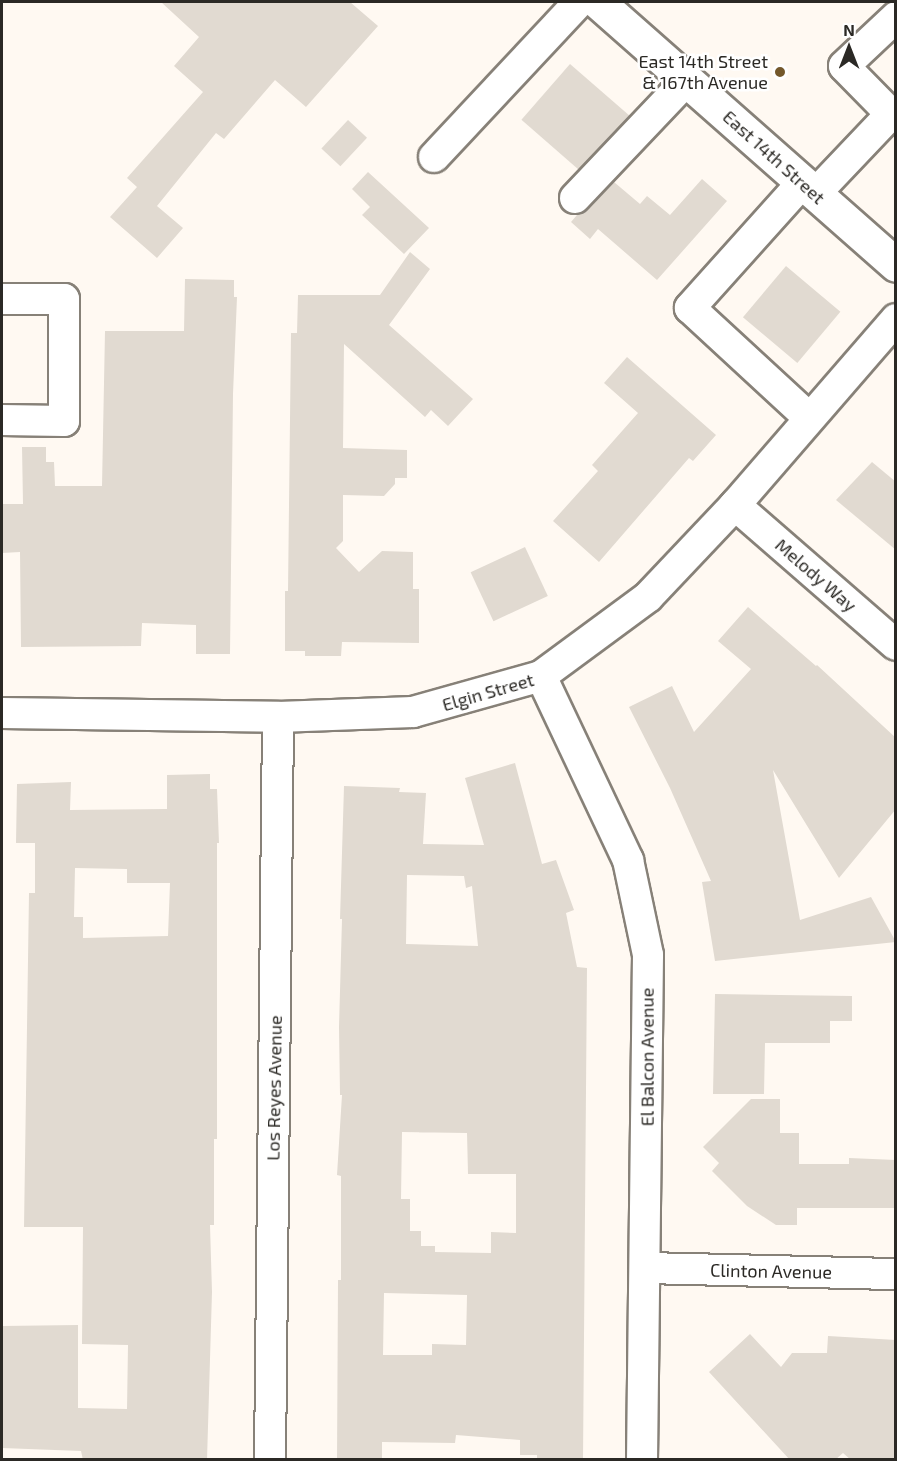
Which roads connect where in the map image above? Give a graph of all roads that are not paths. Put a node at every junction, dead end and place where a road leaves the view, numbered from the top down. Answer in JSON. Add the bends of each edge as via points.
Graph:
{"nodes":[{"id":1,"x":579,"y":2,"type":"edge"},
{"id":2,"x":598,"y":2,"type":"edge"},
{"id":3,"x":896,"y":17,"type":"edge"},
{"id":4,"x":687,"y":80,"type":"junction"},
{"id":5,"x":893,"y":114,"type":"edge"},
{"id":6,"x":434,"y":158,"type":"dead end"},
{"id":7,"x":809,"y":188,"type":"junction"},
{"id":8,"x":575,"y":198,"type":"dead end"},
{"id":9,"x":896,"y":265,"type":"edge"},
{"id":10,"x":2,"y":299,"type":"edge"},
{"id":11,"x":896,"y":319,"type":"edge"},
{"id":12,"x":809,"y":418,"type":"junction"},
{"id":13,"x":2,"y":420,"type":"edge"},
{"id":14,"x":735,"y":505,"type":"junction"},
{"id":15,"x":896,"y":645,"type":"edge"},
{"id":16,"x":541,"y":676,"type":"junction"},
{"id":17,"x":2,"y":713,"type":"edge"},
{"id":18,"x":278,"y":717,"type":"junction"},
{"id":19,"x":646,"y":1268,"type":"junction"},
{"id":20,"x":896,"y":1274,"type":"edge"},
{"id":21,"x":270,"y":1460,"type":"edge"},
{"id":22,"x":642,"y":1460,"type":"edge"}],
"edges":[{"from":1,"to":6,"type":"street"},
{"from":2,"to":4,"type":"main road","name":"East 14th Street"},
{"from":3,"to":5,"type":"street","via":[[844,66]]},
{"from":4,"to":7,"type":"main road","name":"East 14th Street"},
{"from":4,"to":8,"type":"street"},
{"from":5,"to":7,"type":"street"},
{"from":7,"to":9,"type":"main road","name":"East 14th Street"},
{"from":7,"to":12,"type":"street","via":[[690,308]]},
{"from":10,"to":13,"type":"street","via":[[63,299],[63,421]]},
{"from":11,"to":12,"type":"street","name":"Elgin Street"},
{"from":12,"to":14,"type":"street","name":"Elgin Street"},
{"from":14,"to":15,"type":"street","name":"Melody Way"},
{"from":14,"to":16,"type":"street","name":"Elgin Street","via":[[648,597]]},
{"from":16,"to":18,"type":"street","name":"Elgin Street","via":[[413,712]]},
{"from":16,"to":19,"type":"street","name":"El Balcon Avenue","via":[[628,860],[648,955]]},
{"from":17,"to":18,"type":"street","name":"Elgin Street"},
{"from":18,"to":21,"type":"street","name":"Los Reyes Avenue"},
{"from":19,"to":20,"type":"street","name":"Clinton Avenue"},
{"from":19,"to":22,"type":"street","name":"El Balcon Avenue"}]}
